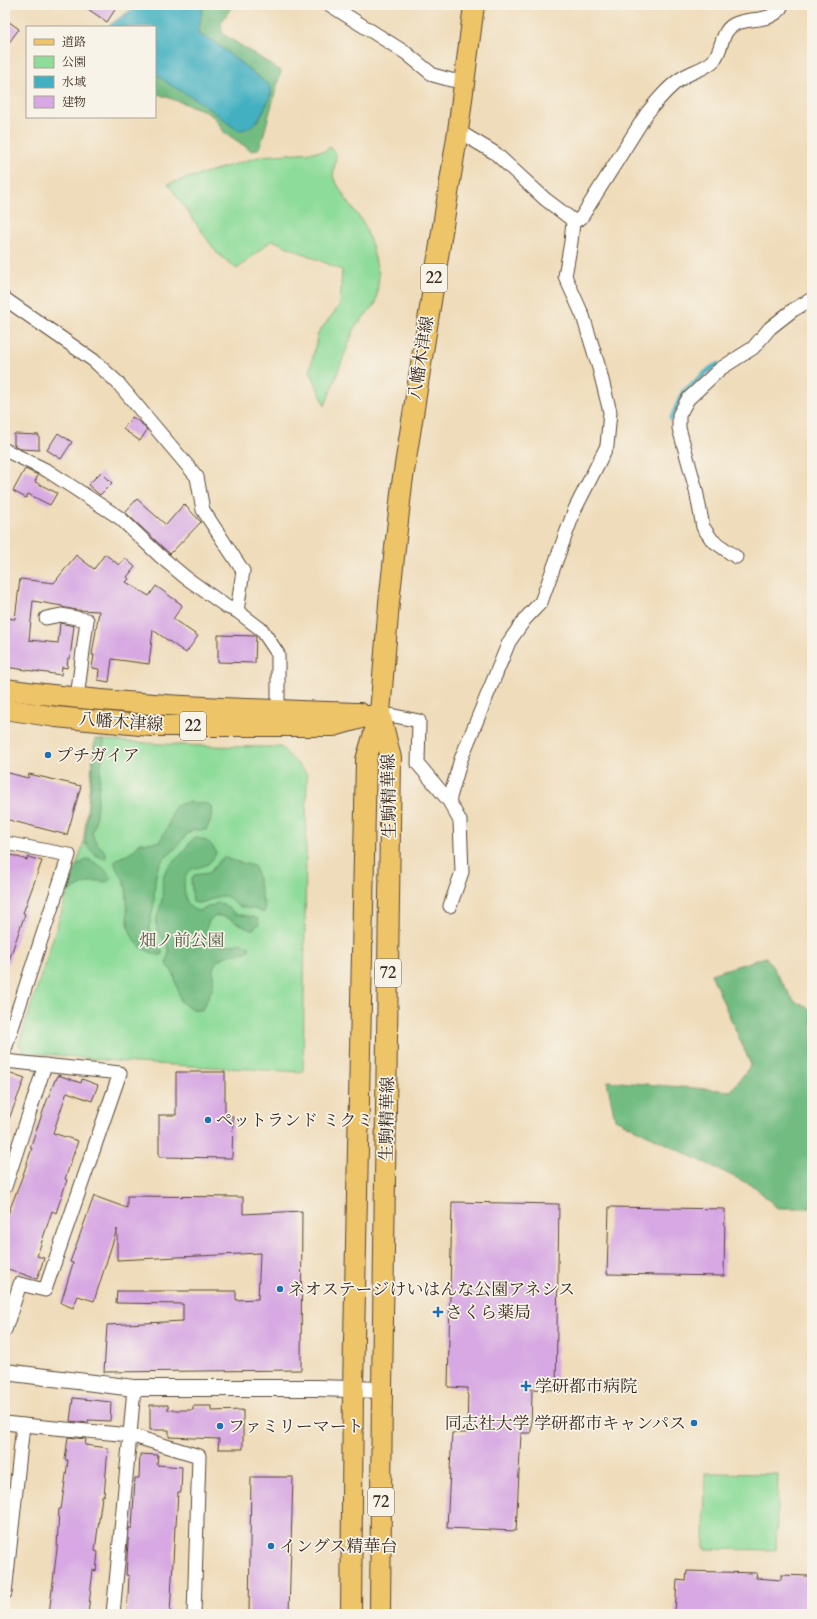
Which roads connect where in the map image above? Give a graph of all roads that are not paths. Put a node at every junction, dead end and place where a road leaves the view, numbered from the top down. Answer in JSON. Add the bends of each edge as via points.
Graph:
{"nodes":[{"id":1,"x":330,"y":5,"type":"edge"},
{"id":2,"x":474,"y":5,"type":"edge"},
{"id":3,"x":782,"y":5,"type":"edge"},
{"id":4,"x":465,"y":81,"type":"junction"},
{"id":5,"x":458,"y":131,"type":"junction"},
{"id":6,"x":573,"y":222,"type":"junction"},
{"id":7,"x":5,"y":299,"type":"edge"},
{"id":8,"x":812,"y":299,"type":"edge"},
{"id":9,"x":5,"y":450,"type":"edge"},
{"id":10,"x":736,"y":556,"type":"dead end"},
{"id":11,"x":237,"y":611,"type":"junction"},
{"id":12,"x":46,"y":618,"type":"dead end"},
{"id":13,"x":5,"y":689,"type":"edge"},
{"id":14,"x":76,"y":698,"type":"junction"},
{"id":15,"x":5,"y":709,"type":"edge"},
{"id":16,"x":278,"y":711,"type":"junction"},
{"id":17,"x":380,"y":713,"type":"junction"},
{"id":18,"x":449,"y":800,"type":"junction"},
{"id":19,"x":5,"y":843,"type":"edge"},
{"id":20,"x":450,"y":906,"type":"dead end"},
{"id":21,"x":5,"y":1049,"type":"edge"},
{"id":22,"x":5,"y":1061,"type":"edge"},
{"id":23,"x":45,"y":1065,"type":"junction"},
{"id":24,"x":5,"y":1188,"type":"edge"},
{"id":25,"x":6,"y":1326,"type":"edge"},
{"id":26,"x":5,"y":1372,"type":"edge"},
{"id":27,"x":134,"y":1388,"type":"junction"},
{"id":28,"x":353,"y":1389,"type":"junction"},
{"id":29,"x":382,"y":1390,"type":"junction"},
{"id":30,"x":5,"y":1423,"type":"edge"},
{"id":31,"x":23,"y":1425,"type":"junction"},
{"id":32,"x":130,"y":1435,"type":"junction"},
{"id":33,"x":5,"y":1593,"type":"edge"},
{"id":34,"x":113,"y":1614,"type":"edge"},
{"id":35,"x":194,"y":1614,"type":"edge"},
{"id":36,"x":351,"y":1614,"type":"edge"},
{"id":37,"x":380,"y":1614,"type":"edge"}],
"edges":[{"from":1,"to":4,"type":"street","via":[[406,54],[433,75]]},
{"from":2,"to":4,"type":"main road","name":"八幡木津線","number":"22"},
{"from":3,"to":6,"type":"street","via":[[769,16],[736,23],[726,30],[714,61],[682,78],[658,100],[647,113],[581,218]]},
{"from":4,"to":5,"type":"main road","name":"八幡木津線","number":"22"},
{"from":5,"to":6,"type":"street","via":[[495,153]]},
{"from":5,"to":17,"type":"main road","name":"八幡木津線","number":"22","via":[[402,484]]},
{"from":6,"to":18,"type":"street","via":[[565,276],[583,316],[610,412],[607,446],[575,508],[541,602],[509,642],[462,759]]},
{"from":7,"to":11,"type":"street","via":[[93,360],[112,378],[197,477],[203,510],[243,571]]},
{"from":8,"to":10,"type":"street","via":[[770,328],[753,348],[720,369],[688,400],[679,415],[679,428],[703,527],[712,540]]},
{"from":9,"to":11,"type":"street","via":[[48,471],[120,518],[185,577],[227,607]]},
{"from":11,"to":16,"type":"street","via":[[262,630],[278,654]]},
{"from":12,"to":14,"type":"street","via":[[61,615],[87,620]]},
{"from":13,"to":14,"type":"main road","name":"八幡木津線","number":"22"},
{"from":14,"to":16,"type":"main road","name":"八幡木津線","number":"22"},
{"from":15,"to":17,"type":"main road","name":"八幡木津線","number":"22","via":[[56,717],[151,726],[334,726]]},
{"from":16,"to":17,"type":"main road","name":"八幡木津線","number":"22"},
{"from":17,"to":18,"type":"street","via":[[418,721],[418,764]]},
{"from":17,"to":28,"type":"main road","name":"生駒精華線","number":"72","via":[[366,760]]},
{"from":17,"to":29,"type":"main road","name":"生駒精華線","number":"72","via":[[392,758]]},
{"from":18,"to":20,"type":"street","via":[[460,821],[462,872]]},
{"from":19,"to":21,"type":"street","via":[[69,855]]},
{"from":22,"to":23,"type":"street"},
{"from":23,"to":24,"type":"street"},
{"from":23,"to":25,"type":"street","via":[[120,1073],[45,1290],[20,1284]]},
{"from":26,"to":27,"type":"street"},
{"from":27,"to":28,"type":"street"},
{"from":27,"to":32,"type":"street"},
{"from":28,"to":29,"type":"street"},
{"from":28,"to":36,"type":"main road","name":"生駒精華線","number":"72"},
{"from":29,"to":37,"type":"main road","name":"生駒精華線","number":"72"},
{"from":30,"to":31,"type":"street"},
{"from":31,"to":32,"type":"street"},
{"from":31,"to":33,"type":"street"},
{"from":32,"to":34,"type":"street"},
{"from":32,"to":35,"type":"street","via":[[198,1456]]}]}
